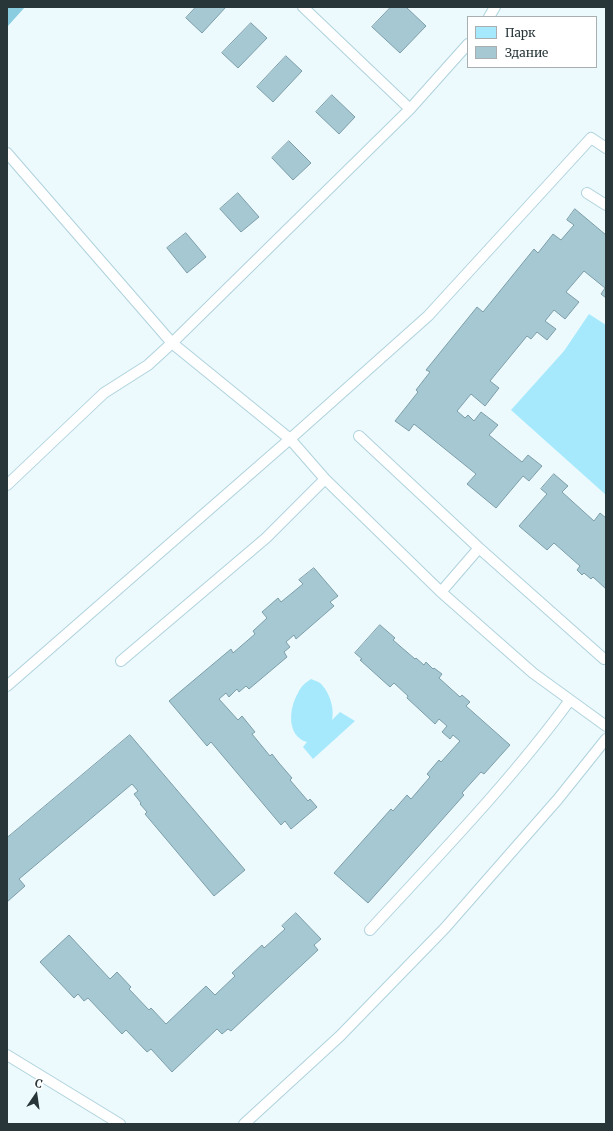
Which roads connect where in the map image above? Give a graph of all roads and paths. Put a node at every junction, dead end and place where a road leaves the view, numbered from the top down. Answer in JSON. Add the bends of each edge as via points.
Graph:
{"nodes":[{"id":1,"x":303,"y":7,"type":"edge"},
{"id":2,"x":495,"y":7,"type":"edge"},
{"id":3,"x":490,"y":16,"type":"edge"},
{"id":4,"x":467,"y":45,"type":"edge"},
{"id":5,"x":410,"y":109,"type":"junction"},
{"id":6,"x":606,"y":148,"type":"edge"},
{"id":7,"x":7,"y":153,"type":"edge"},
{"id":8,"x":587,"y":193,"type":"dead end"},
{"id":9,"x":606,"y":205,"type":"edge"},
{"id":10,"x":172,"y":343,"type":"junction"},
{"id":11,"x":359,"y":436,"type":"dead end"},
{"id":12,"x":290,"y":439,"type":"junction"},
{"id":13,"x":325,"y":479,"type":"junction"},
{"id":14,"x":7,"y":486,"type":"edge"},
{"id":15,"x":479,"y":548,"type":"junction"},
{"id":16,"x":440,"y":592,"type":"junction"},
{"id":17,"x":604,"y":659,"type":"dead end"},
{"id":18,"x":121,"y":661,"type":"dead end"},
{"id":19,"x":7,"y":686,"type":"edge"},
{"id":20,"x":570,"y":700,"type":"junction"},
{"id":21,"x":606,"y":726,"type":"edge"},
{"id":22,"x":606,"y":739,"type":"edge"},
{"id":23,"x":370,"y":930,"type":"dead end"},
{"id":24,"x":7,"y":1055,"type":"edge"},
{"id":25,"x":120,"y":1124,"type":"edge"},
{"id":26,"x":244,"y":1124,"type":"edge"}],
"edges":[{"from":1,"to":5,"type":"lane"},
{"from":2,"to":3,"type":"lane"},
{"from":4,"to":5,"type":"lane"},
{"from":5,"to":10,"type":"lane"},
{"from":6,"to":12,"type":"lane","via":[[591,138],[428,316]]},
{"from":7,"to":10,"type":"lane"},
{"from":8,"to":9,"type":"lane"},
{"from":10,"to":12,"type":"lane"},
{"from":10,"to":14,"type":"lane","via":[[148,365],[104,393]]},
{"from":11,"to":15,"type":"lane"},
{"from":12,"to":13,"type":"lane"},
{"from":12,"to":19,"type":"lane"},
{"from":13,"to":16,"type":"lane"},
{"from":13,"to":18,"type":"lane","via":[[266,538]]},
{"from":15,"to":16,"type":"lane"},
{"from":15,"to":17,"type":"lane"},
{"from":16,"to":20,"type":"lane","via":[[533,673]]},
{"from":20,"to":21,"type":"lane"},
{"from":20,"to":23,"type":"lane","via":[[550,728],[484,806]]},
{"from":22,"to":26,"type":"lane","via":[[558,799],[445,928],[340,1036]]},
{"from":24,"to":25,"type":"lane"}]}
